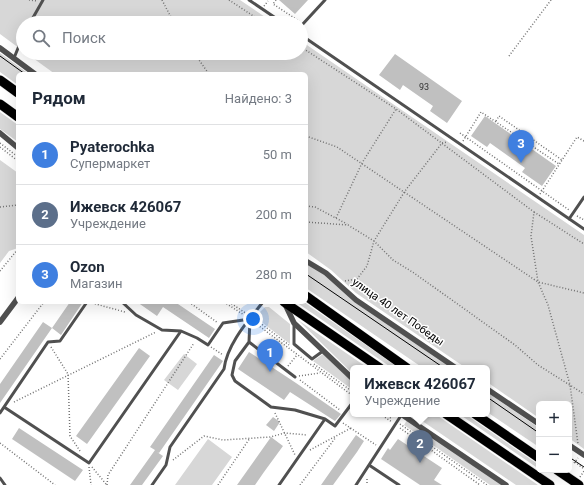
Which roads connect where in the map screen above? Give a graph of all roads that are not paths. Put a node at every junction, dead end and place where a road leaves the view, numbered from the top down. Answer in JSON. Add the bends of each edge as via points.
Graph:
{"nodes":[{"id":1,"x":250,"y":0,"type":"edge"},
{"id":2,"x":325,"y":0,"type":"edge"},
{"id":3,"x":43,"y":1,"type":"edge"},
{"id":4,"x":34,"y":16,"type":"edge"},
{"id":5,"x":273,"y":16,"type":"edge"},
{"id":6,"x":308,"y":18,"type":"edge"},
{"id":7,"x":308,"y":40,"type":"edge"},
{"id":8,"x":0,"y":48,"type":"edge"},
{"id":9,"x":16,"y":54,"type":"edge"},
{"id":10,"x":14,"y":59,"type":"junction"},
{"id":11,"x":32,"y":72,"type":"edge"},
{"id":12,"x":0,"y":80,"type":"edge"},
{"id":13,"x":16,"y":92,"type":"edge"},
{"id":14,"x":0,"y":104,"type":"edge"},
{"id":15,"x":16,"y":116,"type":"edge"},
{"id":16,"x":0,"y":133,"type":"edge"},
{"id":17,"x":16,"y":146,"type":"edge"},
{"id":18,"x":584,"y":197,"type":"edge"},
{"id":19,"x":569,"y":219,"type":"junction"},
{"id":20,"x":584,"y":229,"type":"edge"},
{"id":21,"x":308,"y":262,"type":"edge"},
{"id":22,"x":308,"y":297,"type":"edge"},
{"id":23,"x":16,"y":300,"type":"edge"},
{"id":24,"x":88,"y":304,"type":"edge"},
{"id":25,"x":124,"y":304,"type":"edge"},
{"id":26,"x":261,"y":304,"type":"edge"},
{"id":27,"x":285,"y":304,"type":"edge"},
{"id":28,"x":287,"y":304,"type":"edge"},
{"id":29,"x":1,"y":318,"type":"edge"},
{"id":30,"x":250,"y":319,"type":"junction"},
{"id":31,"x":294,"y":322,"type":"junction"},
{"id":32,"x":181,"y":331,"type":"junction"},
{"id":33,"x":249,"y":342,"type":"junction"},
{"id":34,"x":323,"y":351,"type":"junction"},
{"id":35,"x":376,"y":365,"type":"edge"},
{"id":36,"x":404,"y":365,"type":"edge"},
{"id":37,"x":452,"y":365,"type":"edge"},
{"id":38,"x":295,"y":376,"type":"road end"},
{"id":39,"x":350,"y":376,"type":"edge"},
{"id":40,"x":490,"y":391,"type":"edge"},
{"id":41,"x":350,"y":406,"type":"edge"},
{"id":42,"x":4,"y":407,"type":"junction"},
{"id":43,"x":0,"y":413,"type":"edge"},
{"id":44,"x":399,"y":417,"type":"edge"},
{"id":45,"x":405,"y":417,"type":"edge"},
{"id":46,"x":450,"y":417,"type":"edge"},
{"id":47,"x":479,"y":417,"type":"edge"},
{"id":48,"x":325,"y":419,"type":"junction"},
{"id":49,"x":536,"y":422,"type":"edge"},
{"id":50,"x":572,"y":447,"type":"edge"},
{"id":51,"x":580,"y":454,"type":"edge"},
{"id":52,"x":536,"y":456,"type":"edge"},
{"id":53,"x":369,"y":465,"type":"junction"},
{"id":54,"x":563,"y":473,"type":"edge"},
{"id":55,"x":0,"y":478,"type":"edge"},
{"id":56,"x":580,"y":481,"type":"edge"},
{"id":57,"x":5,"y":485,"type":"edge"},
{"id":58,"x":152,"y":485,"type":"edge"},
{"id":59,"x":279,"y":485,"type":"edge"},
{"id":60,"x":356,"y":485,"type":"edge"},
{"id":61,"x":399,"y":485,"type":"edge"},
{"id":62,"x":506,"y":485,"type":"edge"},
{"id":63,"x":550,"y":485,"type":"edge"}],
"edges":[{"from":1,"to":5,"type":"lane"},
{"from":2,"to":6,"type":"lane"},
{"from":3,"to":4,"type":"lane"},
{"from":7,"to":19,"type":"lane"},
{"from":8,"to":10,"type":"street"},
{"from":9,"to":10,"type":"lane"},
{"from":10,"to":11,"type":"street"},
{"from":12,"to":13,"type":"main road"},
{"from":14,"to":15,"type":"main road"},
{"from":16,"to":17,"type":"street"},
{"from":18,"to":19,"type":"lane"},
{"from":19,"to":20,"type":"lane"},
{"from":21,"to":37,"type":"street","name":"улица 40 лет Победы","via":[[326,273],[356,300]]},
{"from":22,"to":36,"type":"main road"},
{"from":23,"to":29,"type":"street"},
{"from":24,"to":42,"type":"lane","via":[[60,341],[48,342]]},
{"from":25,"to":32,"type":"lane","via":[[136,315],[162,330]]},
{"from":26,"to":30,"type":"lane"},
{"from":27,"to":31,"type":"street"},
{"from":28,"to":35,"type":"main road"},
{"from":30,"to":32,"type":"lane","via":[[223,322],[208,345]]},
{"from":30,"to":33,"type":"lane"},
{"from":30,"to":58,"type":"lane","via":[[226,356],[224,369],[170,447],[166,465]]},
{"from":31,"to":34,"type":"street"},
{"from":31,"to":34,"type":"lane","via":[[294,344],[312,359]]},
{"from":32,"to":42,"type":"lane","via":[[89,463]]},
{"from":33,"to":38,"type":"lane"},
{"from":33,"to":48,"type":"lane","via":[[235,361],[232,375],[235,381],[271,406]]},
{"from":34,"to":39,"type":"street"},
{"from":40,"to":49,"type":"street"},
{"from":41,"to":48,"type":"lane","via":[[335,426]]},
{"from":42,"to":43,"type":"lane"},
{"from":44,"to":53,"type":"lane"},
{"from":45,"to":62,"type":"street"},
{"from":46,"to":63,"type":"main road"},
{"from":47,"to":52,"type":"main road"},
{"from":48,"to":59,"type":"lane"},
{"from":50,"to":51,"type":"street"},
{"from":53,"to":60,"type":"lane"},
{"from":53,"to":61,"type":"lane"},
{"from":54,"to":56,"type":"main road"},
{"from":55,"to":57,"type":"lane"}]}
